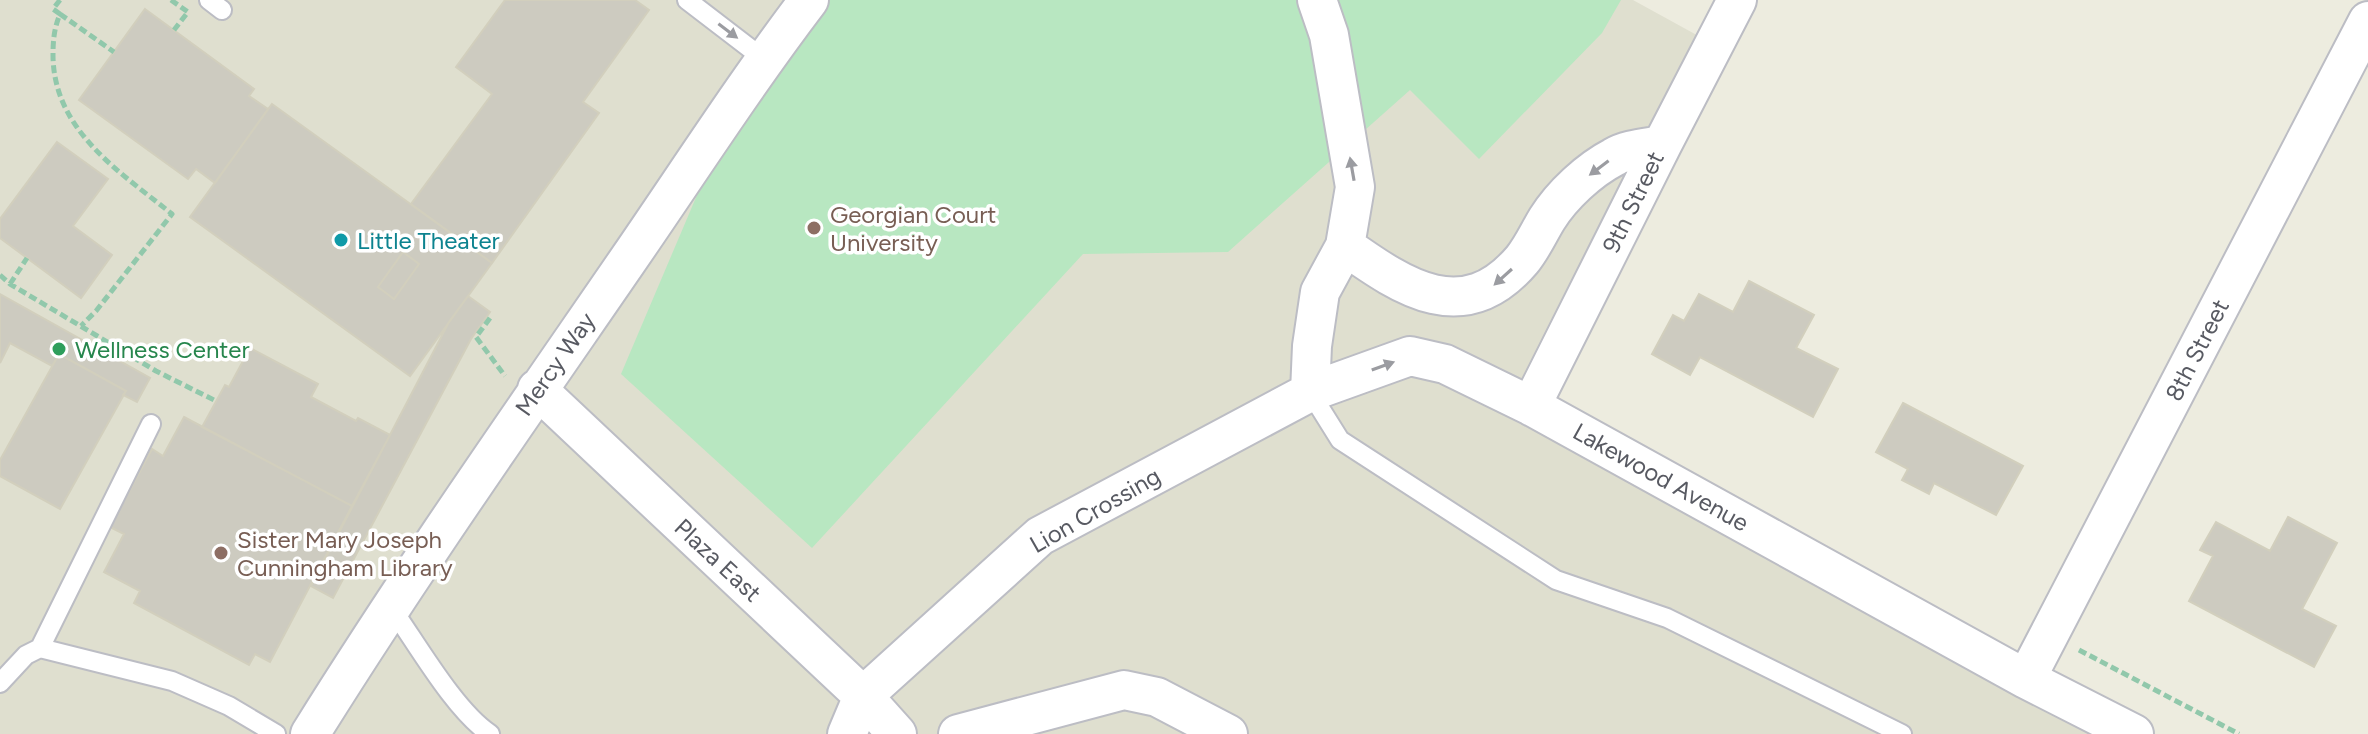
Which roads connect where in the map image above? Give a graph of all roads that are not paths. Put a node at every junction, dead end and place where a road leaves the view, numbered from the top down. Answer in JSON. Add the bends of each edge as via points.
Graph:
{"nodes":[{"id":1,"x":809,"y":0,"type":"edge"},
{"id":2,"x":1317,"y":0,"type":"edge"},
{"id":3,"x":1737,"y":0,"type":"edge"},
{"id":4,"x":689,"y":2,"type":"edge"},
{"id":5,"x":2368,"y":21,"type":"edge"},
{"id":6,"x":764,"y":59,"type":"junction"},
{"id":7,"x":1662,"y":145,"type":"junction"},
{"id":8,"x":1345,"y":246,"type":"junction"},
{"id":9,"x":537,"y":389,"type":"junction"},
{"id":10,"x":1310,"y":392,"type":"junction"},
{"id":11,"x":1531,"y":406,"type":"junction"},
{"id":12,"x":151,"y":424,"type":"dead end"},
{"id":13,"x":390,"y":606,"type":"junction"},
{"id":14,"x":40,"y":648,"type":"junction"},
{"id":15,"x":2026,"y":679,"type":"junction"},
{"id":16,"x":0,"y":683,"type":"edge"},
{"id":17,"x":863,"y":696,"type":"junction"},
{"id":18,"x":276,"y":734,"type":"edge"},
{"id":19,"x":310,"y":734,"type":"edge"},
{"id":20,"x":490,"y":734,"type":"edge"},
{"id":21,"x":847,"y":734,"type":"edge"},
{"id":22,"x":897,"y":734,"type":"edge"},
{"id":23,"x":958,"y":734,"type":"edge"},
{"id":24,"x":1228,"y":734,"type":"edge"},
{"id":25,"x":1902,"y":734,"type":"edge"},
{"id":26,"x":2134,"y":734,"type":"edge"}],
"edges":[{"from":1,"to":6,"type":"street","name":"Mercy Way"},
{"from":8,"to":2,"type":"street","one_way":true,"via":[[1355,187],[1329,35]]},
{"from":3,"to":7,"type":"street","name":"9th Street"},
{"from":4,"to":6,"type":"lane","one_way":true},
{"from":5,"to":15,"type":"street","name":"8th Street"},
{"from":6,"to":9,"type":"street","name":"Mercy Way"},
{"from":7,"to":8,"type":"street","one_way":true,"via":[[1615,155],[1572,189],[1523,259],[1495,286],[1465,298],[1443,298],[1384,274]]},
{"from":7,"to":11,"type":"street","name":"9th Street"},
{"from":8,"to":10,"type":"street","via":[[1320,292]]},
{"from":9,"to":13,"type":"street","name":"Mercy Way"},
{"from":9,"to":17,"type":"street","name":"Plaza East"},
{"from":10,"to":11,"type":"street","name":"Lakewood Avenue","one_way":true,"via":[[1410,356],[1445,364]]},
{"from":10,"to":17,"type":"street","name":"Lion Crossing","via":[[1040,536]]},
{"from":10,"to":25,"type":"lane","via":[[1340,440],[1556,580],[1667,618]]},
{"from":11,"to":15,"type":"street","name":"Lakewood Avenue"},
{"from":12,"to":14,"type":"lane"},
{"from":13,"to":19,"type":"street","name":"Mercy Way"},
{"from":13,"to":20,"type":"lane","via":[[458,702]]},
{"from":14,"to":16,"type":"lane"},
{"from":14,"to":18,"type":"lane","via":[[172,681]]},
{"from":15,"to":26,"type":"street","name":"Lakewood Avenue"},
{"from":17,"to":21,"type":"street","name":"Lion Crossing"},
{"from":17,"to":22,"type":"street","name":"Plaza East"},
{"from":23,"to":24,"type":"street","via":[[1124,690],[1157,697]]}]}
